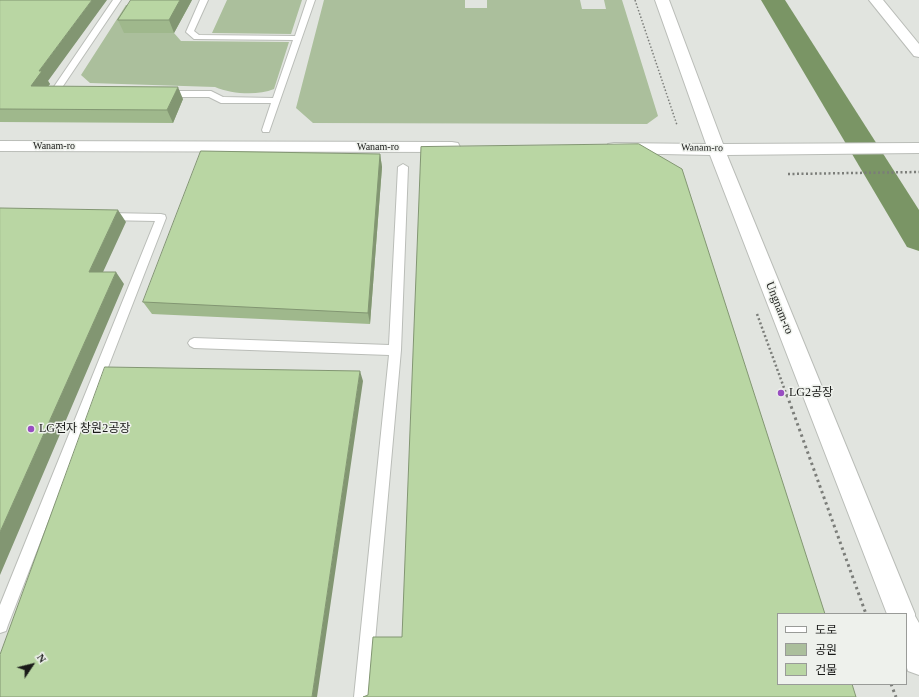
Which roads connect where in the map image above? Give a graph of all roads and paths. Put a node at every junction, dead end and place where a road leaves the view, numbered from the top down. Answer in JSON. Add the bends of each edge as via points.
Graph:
{"nodes":[{"id":1,"x":117,"y":0,"type":"edge"},
{"id":2,"x":204,"y":0,"type":"edge"},
{"id":3,"x":311,"y":0,"type":"edge"},
{"id":4,"x":635,"y":0,"type":"edge"},
{"id":5,"x":662,"y":0,"type":"edge"},
{"id":6,"x":876,"y":0,"type":"edge"},
{"id":7,"x":298,"y":38,"type":"junction"},
{"id":8,"x":919,"y":53,"type":"edge"},
{"id":9,"x":69,"y":94,"type":"edge"},
{"id":10,"x":156,"y":94,"type":"edge"},
{"id":11,"x":276,"y":101,"type":"junction"},
{"id":12,"x":677,"y":125,"type":"dead end"},
{"id":13,"x":266,"y":130,"type":"dead end"},
{"id":14,"x":0,"y":146,"type":"edge"},
{"id":15,"x":468,"y":147,"type":"edge"},
{"id":16,"x":595,"y":148,"type":"edge"},
{"id":17,"x":919,"y":148,"type":"edge"},
{"id":18,"x":716,"y":149,"type":"junction"},
{"id":19,"x":403,"y":166,"type":"dead end"},
{"id":20,"x":919,"y":172,"type":"edge"},
{"id":21,"x":788,"y":174,"type":"dead end"},
{"id":22,"x":100,"y":217,"type":"edge"},
{"id":23,"x":755,"y":309,"type":"dead end"},
{"id":24,"x":194,"y":342,"type":"dead end"},
{"id":25,"x":395,"y":350,"type":"junction"},
{"id":26,"x":866,"y":613,"type":"edge"},
{"id":27,"x":901,"y":613,"type":"edge"},
{"id":28,"x":0,"y":625,"type":"edge"},
{"id":29,"x":907,"y":630,"type":"edge"},
{"id":30,"x":919,"y":660,"type":"edge"},
{"id":31,"x":891,"y":685,"type":"edge"},
{"id":32,"x":362,"y":697,"type":"edge"},
{"id":33,"x":896,"y":697,"type":"edge"}],
"edges":[{"from":1,"to":9,"type":"lane","via":[[53,94]]},
{"from":2,"to":7,"type":"lane","via":[[190,32],[197,37]]},
{"from":3,"to":7,"type":"lane"},
{"from":4,"to":12,"type":"path"},
{"from":5,"to":18,"type":"street","name":"Ungnam-ro"},
{"from":6,"to":8,"type":"street"},
{"from":7,"to":11,"type":"lane"},
{"from":10,"to":11,"type":"lane","via":[[211,94],[221,100]]},
{"from":11,"to":13,"type":"lane"},
{"from":14,"to":15,"type":"street","name":"Wanam-ro"},
{"from":16,"to":18,"type":"street","name":"Wanam-ro"},
{"from":17,"to":18,"type":"street","name":"Wanam-ro"},
{"from":18,"to":27,"type":"street","name":"Ungnam-ro"},
{"from":19,"to":25,"type":"lane"},
{"from":20,"to":21,"type":"path"},
{"from":22,"to":28,"type":"lane","via":[[161,218]]},
{"from":23,"to":26,"type":"path"},
{"from":24,"to":25,"type":"lane"},
{"from":25,"to":32,"type":"lane"},
{"from":29,"to":30,"type":"street"},
{"from":31,"to":33,"type":"path"}]}
